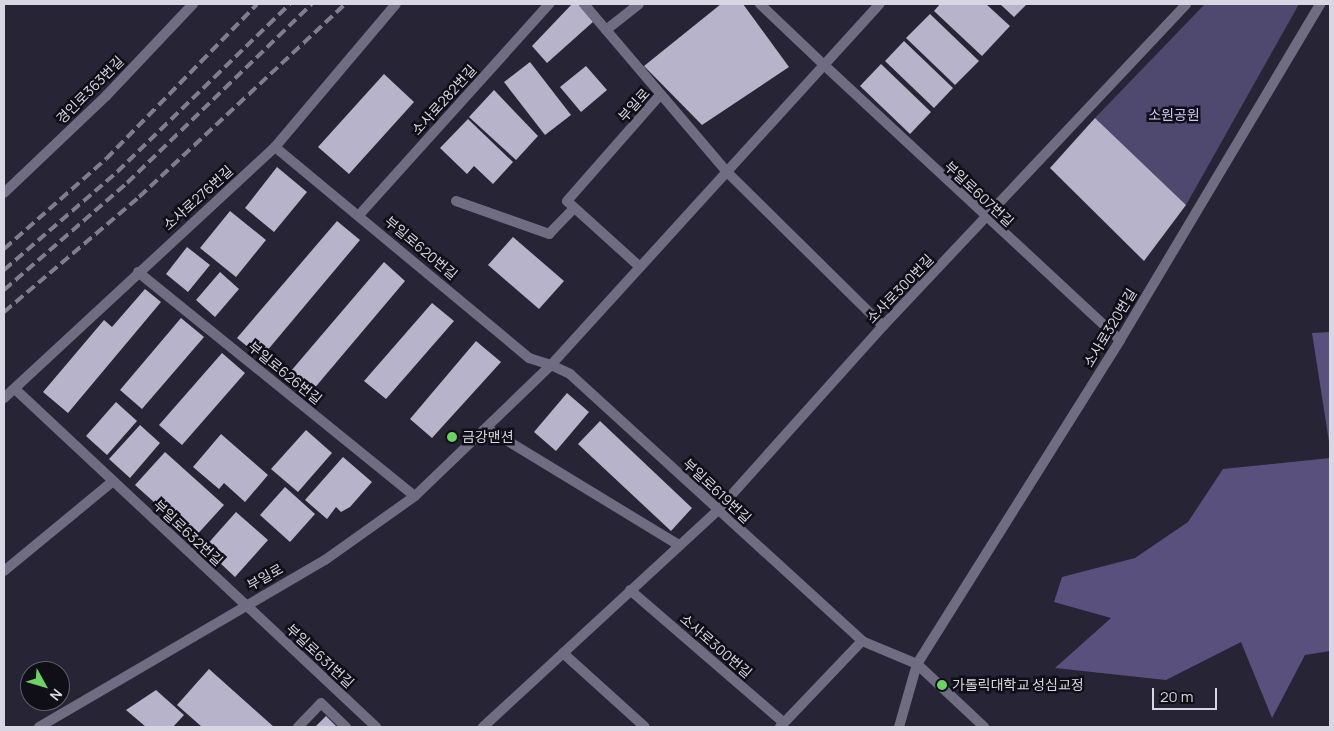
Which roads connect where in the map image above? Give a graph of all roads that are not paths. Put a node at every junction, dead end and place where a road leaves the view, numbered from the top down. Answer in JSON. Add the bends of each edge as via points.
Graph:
{"nodes":[{"id":1,"x":193,"y":4,"type":"edge"},
{"id":2,"x":396,"y":4,"type":"edge"},
{"id":3,"x":549,"y":4,"type":"edge"},
{"id":4,"x":584,"y":4,"type":"edge"},
{"id":5,"x":639,"y":4,"type":"edge"},
{"id":6,"x":760,"y":4,"type":"edge"},
{"id":7,"x":880,"y":4,"type":"edge"},
{"id":8,"x":1186,"y":4,"type":"edge"},
{"id":9,"x":1320,"y":4,"type":"edge"},
{"id":10,"x":606,"y":30,"type":"junction"},
{"id":11,"x":824,"y":64,"type":"junction"},
{"id":12,"x":661,"y":94,"type":"junction"},
{"id":13,"x":275,"y":147,"type":"junction"},
{"id":14,"x":726,"y":172,"type":"junction"},
{"id":15,"x":4,"y":193,"type":"edge"},
{"id":16,"x":456,"y":202,"type":"dead end"},
{"id":17,"x":574,"y":208,"type":"junction"},
{"id":18,"x":360,"y":214,"type":"junction"},
{"id":19,"x":987,"y":220,"type":"junction"},
{"id":20,"x":640,"y":267,"type":"junction"},
{"id":21,"x":138,"y":272,"type":"junction"},
{"id":22,"x":883,"y":326,"type":"junction"},
{"id":23,"x":1120,"y":340,"type":"junction"},
{"id":24,"x":551,"y":364,"type":"junction"},
{"id":25,"x":15,"y":389,"type":"junction"},
{"id":26,"x":4,"y":398,"type":"edge"},
{"id":27,"x":488,"y":429,"type":"junction"},
{"id":28,"x":112,"y":482,"type":"junction"},
{"id":29,"x":415,"y":496,"type":"junction"},
{"id":30,"x":717,"y":511,"type":"junction"},
{"id":31,"x":679,"y":545,"type":"junction"},
{"id":32,"x":4,"y":571,"type":"edge"},
{"id":33,"x":630,"y":590,"type":"junction"},
{"id":34,"x":245,"y":604,"type":"junction"},
{"id":35,"x":862,"y":641,"type":"junction"},
{"id":36,"x":563,"y":653,"type":"junction"},
{"id":37,"x":917,"y":664,"type":"junction"},
{"id":38,"x":782,"y":725,"type":"edge"},
{"id":39,"x":39,"y":727,"type":"edge"},
{"id":40,"x":298,"y":727,"type":"edge"},
{"id":41,"x":346,"y":727,"type":"edge"},
{"id":42,"x":376,"y":727,"type":"edge"},
{"id":43,"x":482,"y":727,"type":"edge"},
{"id":44,"x":645,"y":727,"type":"edge"},
{"id":45,"x":899,"y":727,"type":"edge"},
{"id":46,"x":984,"y":727,"type":"edge"}],
"edges":[{"from":1,"to":15,"type":"street","name":"경인로363번길","via":[[106,96]]},
{"from":2,"to":13,"type":"street","name":"소사로276번길"},
{"from":3,"to":18,"type":"street","name":"소사로282번길"},
{"from":4,"to":10,"type":"street"},
{"from":5,"to":10,"type":"street"},
{"from":6,"to":11,"type":"street","name":"부일로607번길"},
{"from":7,"to":11,"type":"street","name":"부일로"},
{"from":8,"to":19,"type":"street","name":"소사로300번길"},
{"from":9,"to":23,"type":"street","name":"소사로320번길"},
{"from":10,"to":12,"type":"street"},
{"from":11,"to":14,"type":"street","name":"부일로"},
{"from":11,"to":19,"type":"street","name":"부일로607번길"},
{"from":12,"to":14,"type":"street","name":"부일로"},
{"from":12,"to":17,"type":"street","name":"부일로","via":[[566,201]]},
{"from":13,"to":18,"type":"street","name":"부일로620번길"},
{"from":13,"to":21,"type":"street","name":"소사로276번길"},
{"from":14,"to":20,"type":"street","name":"부일로"},
{"from":14,"to":22,"type":"street","name":"부일로"},
{"from":16,"to":17,"type":"street","via":[[549,234]]},
{"from":17,"to":20,"type":"street"},
{"from":18,"to":24,"type":"street","name":"부일로620번길","via":[[529,358]]},
{"from":19,"to":22,"type":"street","name":"소사로300번길"},
{"from":19,"to":23,"type":"street","name":"부일로607번길"},
{"from":20,"to":24,"type":"street","name":"부일로"},
{"from":21,"to":25,"type":"street","name":"소사로276번길"},
{"from":21,"to":29,"type":"street","name":"부일로626번길"},
{"from":22,"to":30,"type":"street","name":"소사로300번길"},
{"from":23,"to":37,"type":"street","name":"소사로320번길"},
{"from":24,"to":27,"type":"street","name":"부일로"},
{"from":24,"to":30,"type":"street","name":"부일로619번길","via":[[570,374]]},
{"from":25,"to":26,"type":"street","name":"소사로276번길"},
{"from":25,"to":28,"type":"street","name":"부일로632번길"},
{"from":27,"to":29,"type":"street","name":"부일로"},
{"from":27,"to":31,"type":"street"},
{"from":28,"to":32,"type":"street"},
{"from":28,"to":34,"type":"street","name":"부일로632번길"},
{"from":29,"to":34,"type":"street","name":"부일로","via":[[325,560]]},
{"from":30,"to":31,"type":"street","name":"소사로300번길"},
{"from":30,"to":35,"type":"street","name":"부일로619번길"},
{"from":31,"to":33,"type":"street","name":"소사로300번길"},
{"from":33,"to":36,"type":"street","name":"소사로300번길"},
{"from":33,"to":38,"type":"street","name":"소사로300번길"},
{"from":34,"to":39,"type":"street","name":"부일로"},
{"from":34,"to":42,"type":"street","name":"부일로631번길"},
{"from":35,"to":37,"type":"street","name":"부일로619번길"},
{"from":35,"to":38,"type":"street"},
{"from":36,"to":43,"type":"street","name":"소사로300번길"},
{"from":36,"to":44,"type":"street"},
{"from":37,"to":45,"type":"street"},
{"from":37,"to":46,"type":"street","name":"부일로619번길"},
{"from":40,"to":41,"type":"street","via":[[321,703]]}]}
